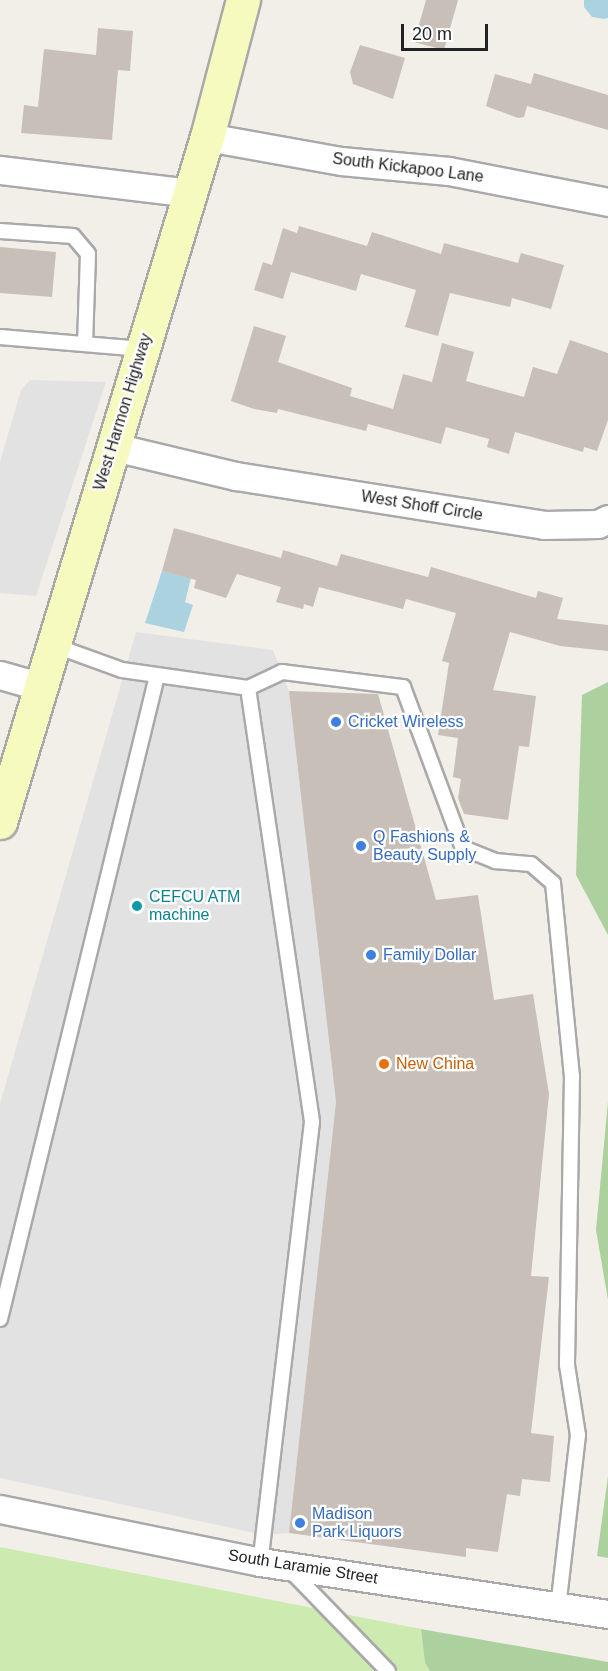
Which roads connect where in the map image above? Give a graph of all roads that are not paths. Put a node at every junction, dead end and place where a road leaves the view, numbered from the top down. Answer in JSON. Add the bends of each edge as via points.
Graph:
{"nodes":[{"id":1,"x":243,"y":0,"type":"edge"},
{"id":2,"x":207,"y":137,"type":"junction"},
{"id":3,"x":0,"y":170,"type":"edge"},
{"id":4,"x":189,"y":193,"type":"junction"},
{"id":5,"x":608,"y":202,"type":"edge"},
{"id":6,"x":0,"y":231,"type":"edge"},
{"id":7,"x":0,"y":337,"type":"edge"},
{"id":8,"x":85,"y":344,"type":"junction"},
{"id":9,"x":142,"y":349,"type":"junction"},
{"id":10,"x":114,"y":447,"type":"junction"},
{"id":11,"x":608,"y":519,"type":"edge"},
{"id":12,"x":51,"y":644,"type":"junction"},
{"id":13,"x":0,"y":675,"type":"edge"},
{"id":14,"x":157,"y":676,"type":"junction"},
{"id":15,"x":39,"y":686,"type":"junction"},
{"id":16,"x":249,"y":688,"type":"junction"},
{"id":17,"x":0,"y":822,"type":"edge"},
{"id":18,"x":0,"y":1319,"type":"edge"},
{"id":19,"x":0,"y":1509,"type":"edge"},
{"id":20,"x":260,"y":1562,"type":"junction"},
{"id":21,"x":287,"y":1566,"type":"junction"},
{"id":22,"x":558,"y":1607,"type":"junction"},
{"id":23,"x":608,"y":1614,"type":"edge"},
{"id":24,"x":388,"y":1671,"type":"edge"}],
"edges":[{"from":1,"to":2,"type":"main road","name":"West Harmon Highway"},
{"from":2,"to":4,"type":"main road","name":"West Harmon Highway"},
{"from":2,"to":5,"type":"street","name":"South Kickapoo Lane","via":[[341,161],[449,171]]},
{"from":3,"to":4,"type":"street"},
{"from":4,"to":9,"type":"main road","name":"West Harmon Highway"},
{"from":6,"to":8,"type":"lane","via":[[73,236],[88,254]]},
{"from":7,"to":8,"type":"lane"},
{"from":8,"to":9,"type":"lane"},
{"from":9,"to":10,"type":"main road","name":"West Harmon Highway"},
{"from":10,"to":11,"type":"street","name":"West Shoff Circle","via":[[236,476],[544,525],[598,524]]},
{"from":10,"to":12,"type":"main road","name":"West Harmon Highway"},
{"from":12,"to":14,"type":"lane","via":[[122,670]]},
{"from":12,"to":15,"type":"main road","name":"West Harmon Highway"},
{"from":13,"to":15,"type":"street"},
{"from":14,"to":16,"type":"lane"},
{"from":14,"to":18,"type":"lane"},
{"from":15,"to":17,"type":"main road","name":"West Harmon Highway"},
{"from":16,"to":20,"type":"lane","via":[[312,1122]]},
{"from":16,"to":22,"type":"lane","via":[[282,672],[403,687],[463,848],[495,861],[531,864],[553,882],[572,1076],[567,1365],[578,1435]]},
{"from":19,"to":20,"type":"street","name":"South Laramie Street"},
{"from":20,"to":21,"type":"street","name":"South Laramie Street"},
{"from":21,"to":22,"type":"street","name":"South Laramie Street"},
{"from":21,"to":24,"type":"lane"},
{"from":22,"to":23,"type":"street","name":"South Laramie Street"}]}
